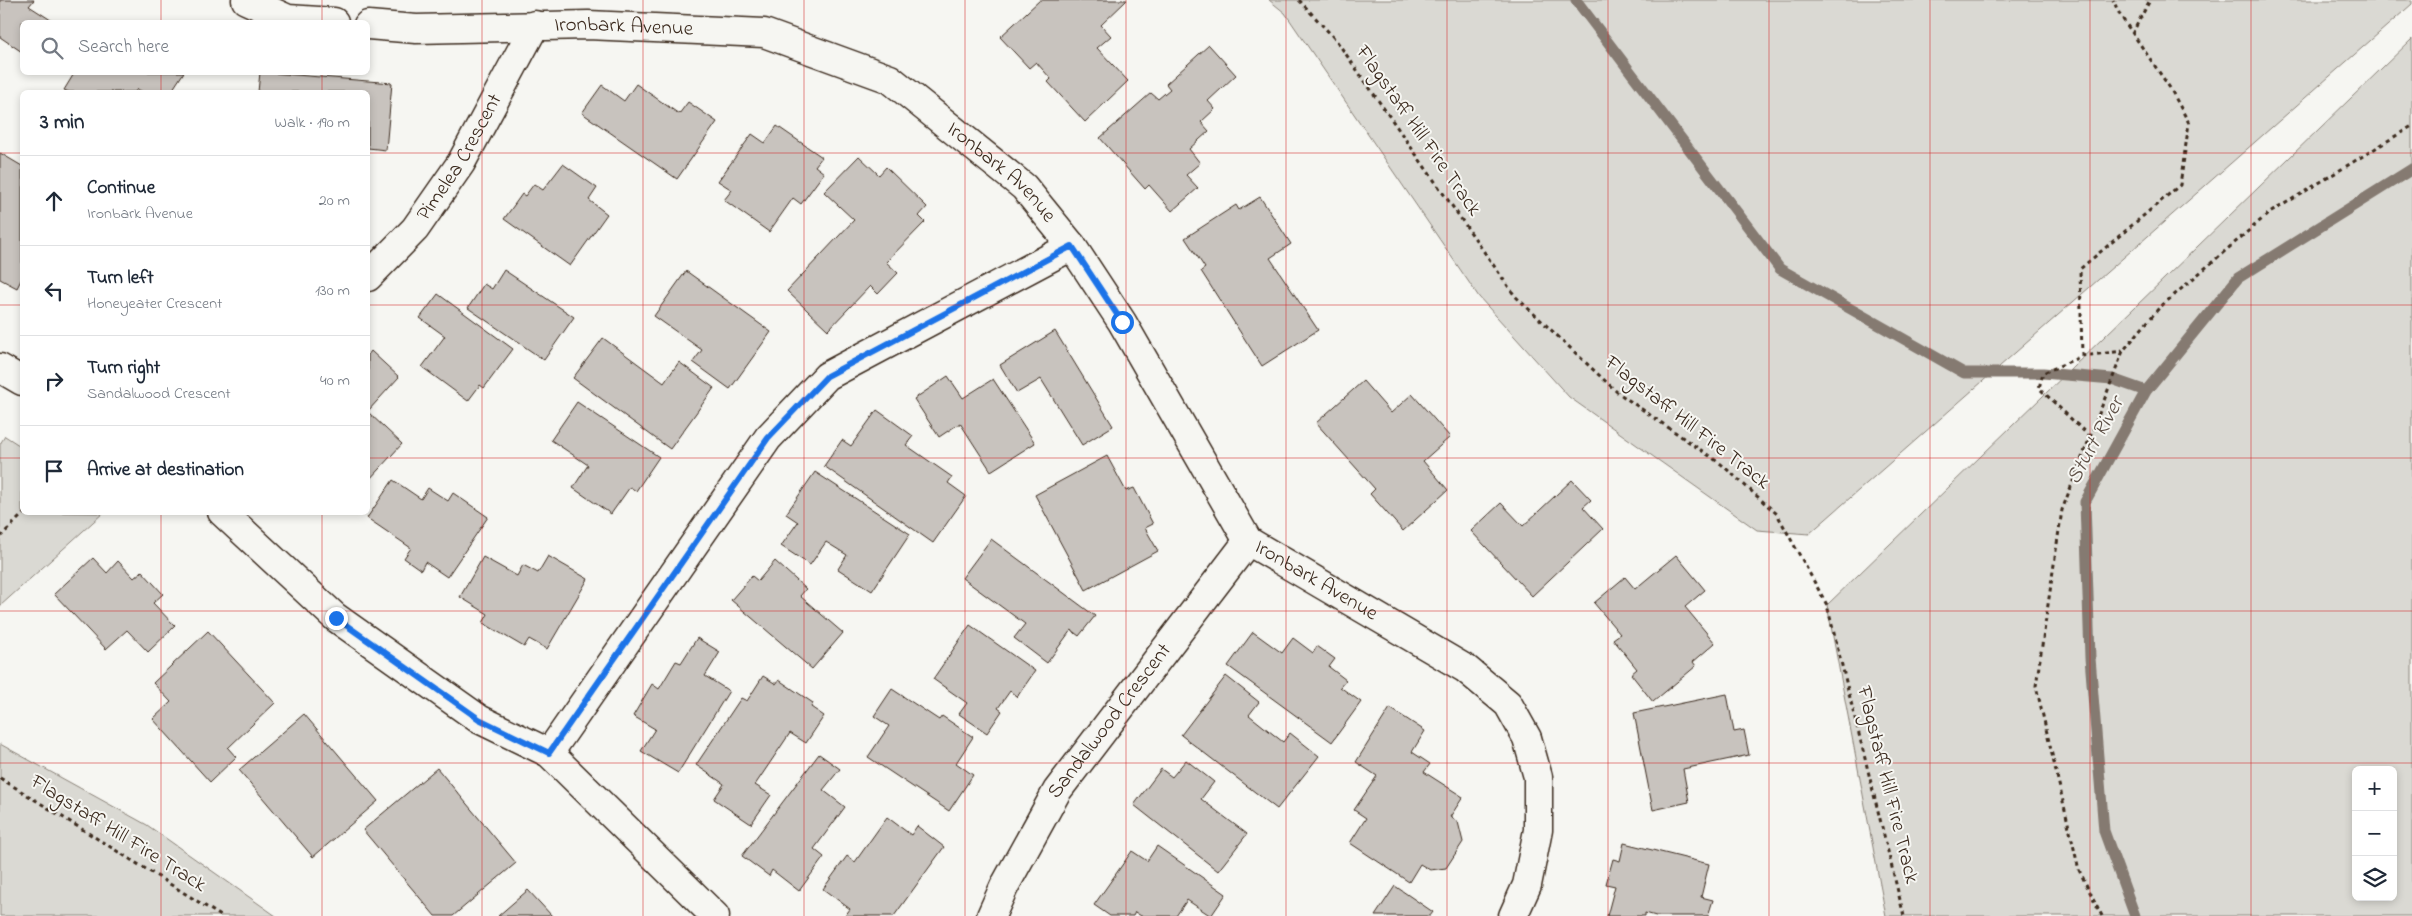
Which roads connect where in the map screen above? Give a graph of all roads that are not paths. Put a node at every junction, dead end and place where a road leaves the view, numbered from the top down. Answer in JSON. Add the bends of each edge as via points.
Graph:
{"nodes":[{"id":1,"x":246,"y":0,"type":"edge"},
{"id":2,"x":303,"y":20,"type":"edge"},
{"id":3,"x":370,"y":25,"type":"edge"},
{"id":4,"x":535,"y":25,"type":"junction"},
{"id":5,"x":1072,"y":246,"type":"junction"},
{"id":6,"x":370,"y":274,"type":"edge"},
{"id":7,"x":0,"y":368,"type":"edge"},
{"id":8,"x":20,"y":380,"type":"edge"},
{"id":9,"x":225,"y":515,"type":"edge"},
{"id":10,"x":1248,"y":541,"type":"junction"},
{"id":11,"x":549,"y":753,"type":"junction"},
{"id":12,"x":715,"y":916,"type":"edge"},
{"id":13,"x":991,"y":916,"type":"edge"},
{"id":14,"x":1513,"y":916,"type":"edge"}],
"edges":[{"from":1,"to":2,"type":"street","via":[[288,19]]},
{"from":3,"to":4,"type":"street","name":"Ironbark Avenue","via":[[416,29]]},
{"from":4,"to":5,"type":"street","name":"Ironbark Avenue","via":[[764,34],[890,79],[1024,188]]},
{"from":4,"to":6,"type":"street","name":"Pimelea Crescent","via":[[462,163],[415,229]]},
{"from":5,"to":10,"type":"street","name":"Ironbark Avenue","via":[[1122,322]]},
{"from":5,"to":11,"type":"street","via":[[827,376],[768,438]]},
{"from":7,"to":8,"type":"street"},
{"from":9,"to":11,"type":"street","via":[[336,618],[479,719]]},
{"from":10,"to":13,"type":"street","name":"Sandalwood Crescent","via":[[1057,791]]},
{"from":10,"to":14,"type":"street","name":"Ironbark Avenue","via":[[1466,669],[1508,704],[1527,738],[1538,777],[1538,830],[1527,885]]},
{"from":11,"to":12,"type":"street"}]}
